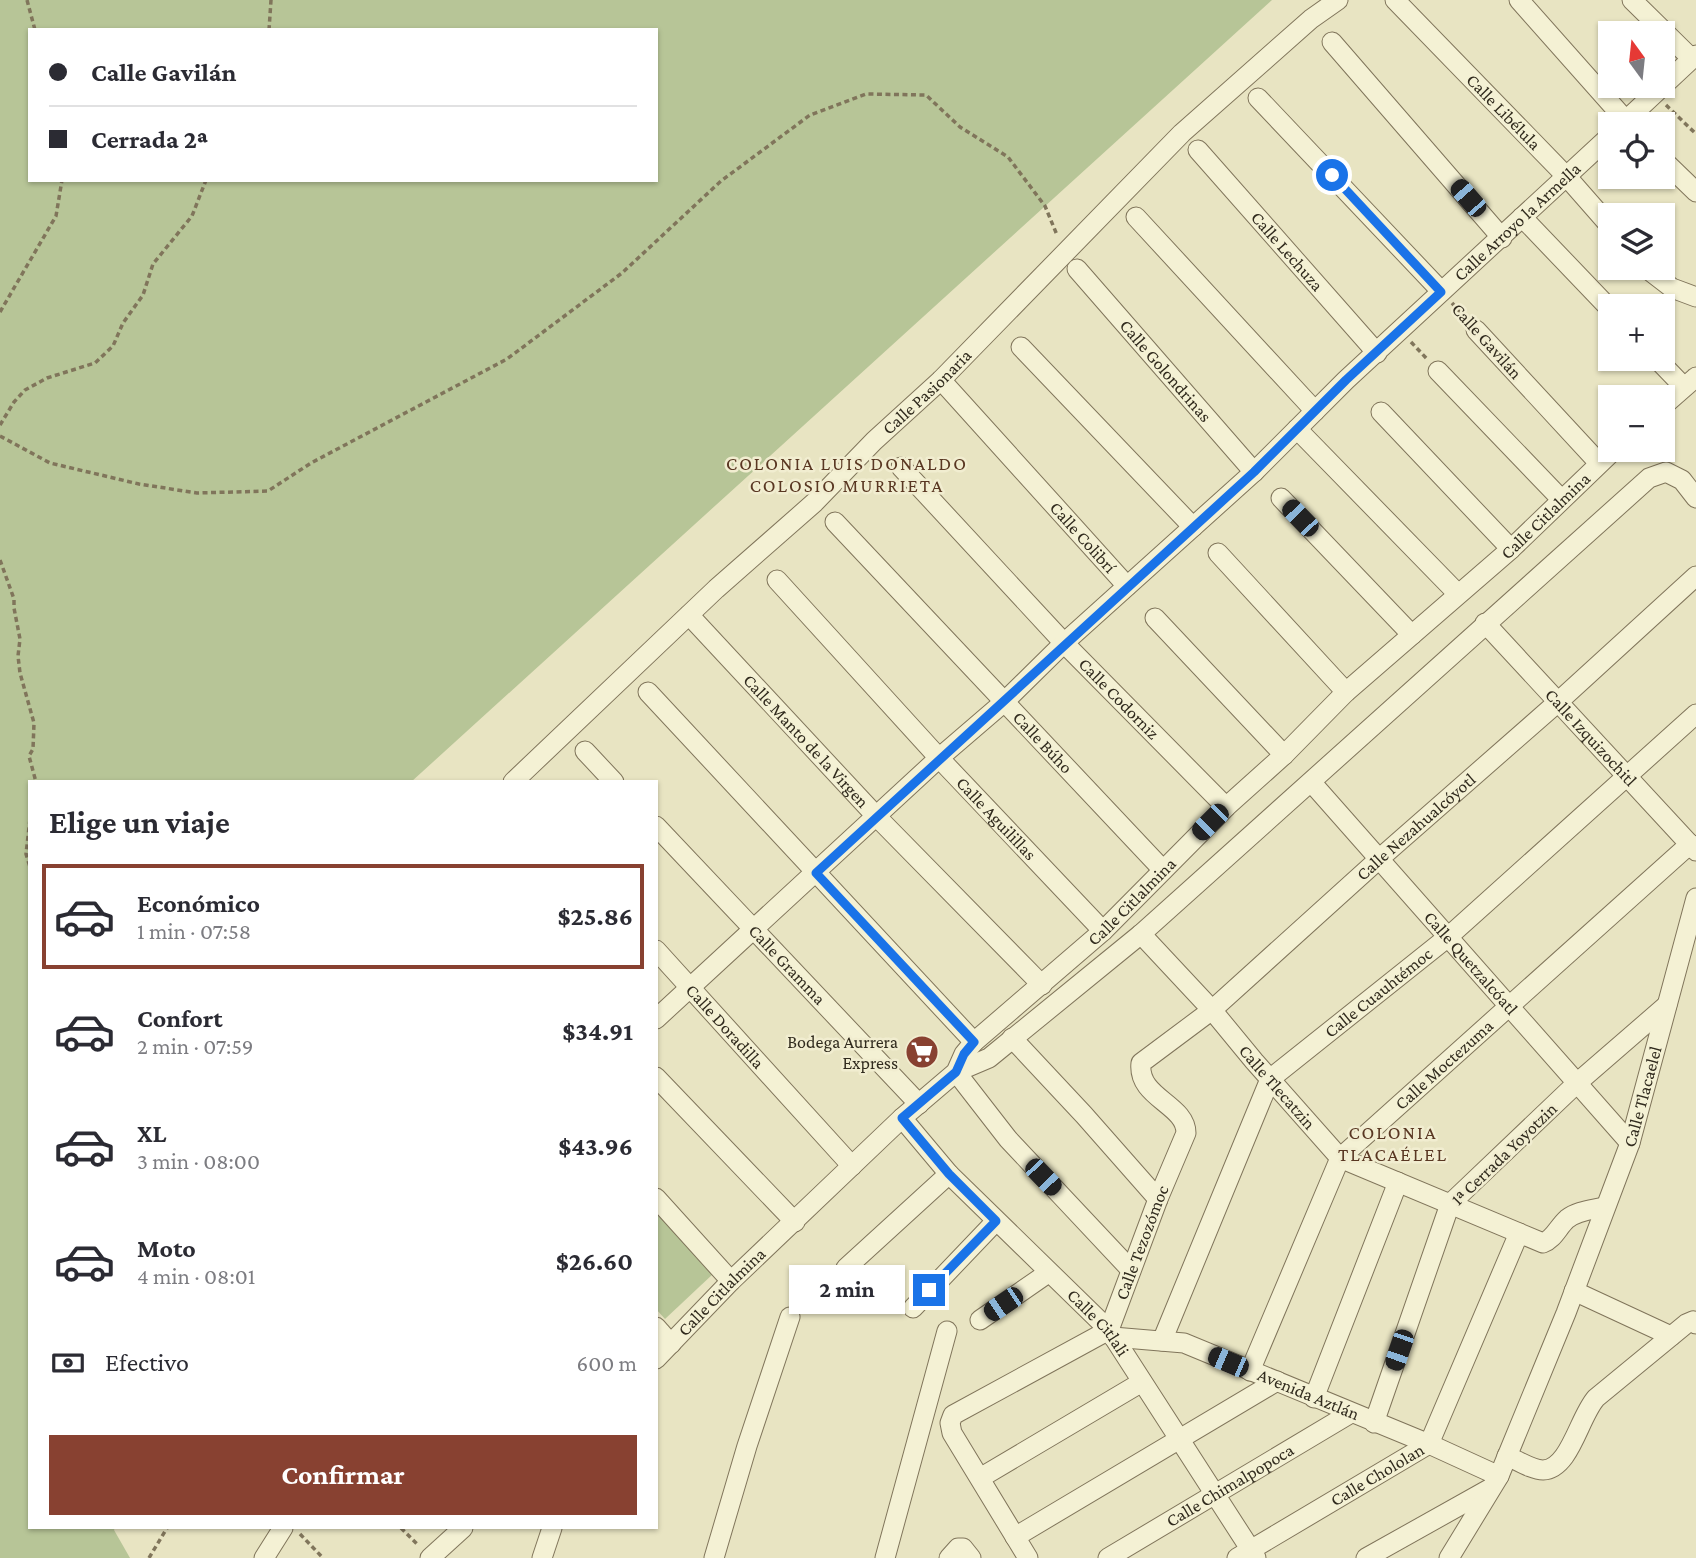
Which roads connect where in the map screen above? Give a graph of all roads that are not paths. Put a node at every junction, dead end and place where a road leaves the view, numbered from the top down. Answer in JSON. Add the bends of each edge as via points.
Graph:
{"nodes":[{"id":1,"x":1338,"y":0,"type":"edge"},
{"id":2,"x":1395,"y":0,"type":"edge"},
{"id":3,"x":1519,"y":0,"type":"edge"},
{"id":4,"x":1632,"y":0,"type":"edge"},
{"id":5,"x":1332,"y":42,"type":"dead end"},
{"id":6,"x":1694,"y":57,"type":"edge"},
{"id":7,"x":1258,"y":98,"type":"dead end"},
{"id":8,"x":1616,"y":112,"type":"edge"},
{"id":9,"x":1636,"y":112,"type":"edge"},
{"id":10,"x":1598,"y":147,"type":"edge"},
{"id":11,"x":1198,"y":149,"type":"dead end"},
{"id":12,"x":1675,"y":172,"type":"edge"},
{"id":13,"x":1567,"y":177,"type":"junction"},
{"id":14,"x":1696,"y":192,"type":"edge"},
{"id":15,"x":1598,"y":212,"type":"edge"},
{"id":16,"x":1136,"y":217,"type":"dead end"},
{"id":17,"x":1522,"y":217,"type":"junction"},
{"id":18,"x":1502,"y":237,"type":"junction"},
{"id":19,"x":1071,"y":263,"type":"junction"},
{"id":20,"x":1662,"y":280,"type":"edge"},
{"id":21,"x":1441,"y":292,"type":"junction"},
{"id":22,"x":1598,"y":296,"type":"edge"},
{"id":23,"x":1696,"y":297,"type":"edge"},
{"id":24,"x":1476,"y":330,"type":"road end"},
{"id":25,"x":1021,"y":347,"type":"dead end"},
{"id":26,"x":1377,"y":353,"type":"junction"},
{"id":27,"x":1438,"y":371,"type":"road end"},
{"id":28,"x":1674,"y":371,"type":"edge"},
{"id":29,"x":941,"y":380,"type":"junction"},
{"id":30,"x":1690,"y":382,"type":"edge"},
{"id":31,"x":1675,"y":395,"type":"edge"},
{"id":32,"x":1315,"y":411,"type":"junction"},
{"id":33,"x":1381,"y":412,"type":"dead end"},
{"id":34,"x":1297,"y":429,"type":"junction"},
{"id":35,"x":1599,"y":463,"type":"joint"},
{"id":36,"x":901,"y":467,"type":"dead end"},
{"id":37,"x":1254,"y":472,"type":"junction"},
{"id":38,"x":1281,"y":498,"type":"dead end"},
{"id":39,"x":1696,"y":498,"type":"edge"},
{"id":40,"x":1561,"y":499,"type":"junction"},
{"id":41,"x":835,"y":522,"type":"dead end"},
{"id":42,"x":1193,"y":527,"type":"junction"},
{"id":43,"x":1511,"y":549,"type":"junction"},
{"id":44,"x":1217,"y":553,"type":"dead end"},
{"id":45,"x":1696,"y":576,"type":"edge"},
{"id":46,"x":777,"y":580,"type":"dead end"},
{"id":47,"x":1127,"y":586,"type":"junction"},
{"id":48,"x":1458,"y":594,"type":"junction"},
{"id":49,"x":689,"y":615,"type":"junction"},
{"id":50,"x":1156,"y":618,"type":"dead end"},
{"id":51,"x":1485,"y":624,"type":"junction"},
{"id":52,"x":1412,"y":635,"type":"junction"},
{"id":53,"x":1064,"y":643,"type":"junction"},
{"id":54,"x":648,"y":692,"type":"dead end"},
{"id":55,"x":1346,"y":692,"type":"junction"},
{"id":56,"x":1003,"y":702,"type":"junction"},
{"id":57,"x":1558,"y":702,"type":"junction"},
{"id":58,"x":1696,"y":714,"type":"edge"},
{"id":59,"x":585,"y":751,"type":"dead end"},
{"id":60,"x":1284,"y":755,"type":"junction"},
{"id":61,"x":939,"y":758,"type":"junction"},
{"id":62,"x":1627,"y":776,"type":"junction"},
{"id":63,"x":515,"y":780,"type":"edge"},
{"id":64,"x":612,"y":780,"type":"edge"},
{"id":65,"x":1312,"y":783,"type":"junction"},
{"id":66,"x":1226,"y":807,"type":"junction"},
{"id":67,"x":877,"y":817,"type":"junction"},
{"id":68,"x":658,"y":828,"type":"edge"},
{"id":69,"x":1693,"y":847,"type":"edge"},
{"id":70,"x":1379,"y":859,"type":"junction"},
{"id":71,"x":1163,"y":870,"type":"junction"},
{"id":72,"x":816,"y":873,"type":"junction"},
{"id":73,"x":1696,"y":898,"type":"edge"},
{"id":74,"x":753,"y":929,"type":"junction"},
{"id":75,"x":1103,"y":931,"type":"junction"},
{"id":76,"x":1141,"y":934,"type":"junction"},
{"id":77,"x":1448,"y":937,"type":"junction"},
{"id":78,"x":658,"y":952,"type":"edge"},
{"id":79,"x":1042,"y":985,"type":"junction"},
{"id":80,"x":691,"y":986,"type":"junction"},
{"id":81,"x":1667,"y":1005,"type":"junction"},
{"id":82,"x":1509,"y":1006,"type":"junction"},
{"id":83,"x":1212,"y":1010,"type":"junction"},
{"id":84,"x":658,"y":1018,"type":"edge"},
{"id":85,"x":1012,"y":1038,"type":"junction"},
{"id":86,"x":974,"y":1042,"type":"junction"},
{"id":87,"x":956,"y":1072,"type":"junction"},
{"id":88,"x":1140,"y":1074,"type":"joint"},
{"id":89,"x":658,"y":1079,"type":"edge"},
{"id":90,"x":1270,"y":1079,"type":"junction"},
{"id":91,"x":1577,"y":1083,"type":"junction"},
{"id":92,"x":919,"y":1104,"type":"junction"},
{"id":93,"x":902,"y":1118,"type":"junction"},
{"id":94,"x":1630,"y":1143,"type":"junction"},
{"id":95,"x":1340,"y":1158,"type":"junction"},
{"id":96,"x":852,"y":1166,"type":"junction"},
{"id":97,"x":949,"y":1174,"type":"junction"},
{"id":98,"x":1398,"y":1182,"type":"junction"},
{"id":99,"x":1158,"y":1199,"type":"junction"},
{"id":100,"x":658,"y":1200,"type":"edge"},
{"id":101,"x":1450,"y":1204,"type":"junction"},
{"id":102,"x":1604,"y":1208,"type":"junction"},
{"id":103,"x":996,"y":1221,"type":"junction"},
{"id":104,"x":795,"y":1222,"type":"junction"},
{"id":105,"x":1519,"y":1233,"type":"junction"},
{"id":106,"x":846,"y":1268,"type":"dead end"},
{"id":107,"x":1131,"y":1270,"type":"junction"},
{"id":108,"x":1048,"y":1273,"type":"junction"},
{"id":109,"x":731,"y":1281,"type":"junction"},
{"id":110,"x":1574,"y":1291,"type":"junction"},
{"id":111,"x":913,"y":1308,"type":"dead end"},
{"id":112,"x":790,"y":1317,"type":"dead end"},
{"id":113,"x":980,"y":1320,"type":"dead end"},
{"id":114,"x":1696,"y":1324,"type":"edge"},
{"id":115,"x":947,"y":1331,"type":"dead end"},
{"id":116,"x":1111,"y":1334,"type":"junction"},
{"id":117,"x":1671,"y":1336,"type":"junction"},
{"id":118,"x":1162,"y":1342,"type":"junction"},
{"id":119,"x":661,"y":1354,"type":"edge"},
{"id":120,"x":1250,"y":1371,"type":"junction"},
{"id":121,"x":1277,"y":1381,"type":"junction"},
{"id":122,"x":1142,"y":1382,"type":"junction"},
{"id":123,"x":1314,"y":1398,"type":"junction"},
{"id":124,"x":1351,"y":1413,"type":"junction"},
{"id":125,"x":1374,"y":1423,"type":"junction"},
{"id":126,"x":1179,"y":1439,"type":"junction"},
{"id":127,"x":1429,"y":1444,"type":"junction"},
{"id":128,"x":1507,"y":1456,"type":"junction"},
{"id":129,"x":980,"y":1478,"type":"junction"},
{"id":130,"x":1496,"y":1482,"type":"junction"},
{"id":131,"x":1215,"y":1494,"type":"junction"},
{"id":132,"x":282,"y":1529,"type":"edge"},
{"id":133,"x":461,"y":1529,"type":"edge"},
{"id":134,"x":552,"y":1529,"type":"edge"},
{"id":135,"x":1015,"y":1537,"type":"junction"},
{"id":136,"x":425,"y":1553,"type":"edge"},
{"id":137,"x":1248,"y":1555,"type":"edge"},
{"id":138,"x":264,"y":1558,"type":"edge"},
{"id":139,"x":542,"y":1558,"type":"edge"},
{"id":140,"x":714,"y":1558,"type":"edge"},
{"id":141,"x":885,"y":1558,"type":"edge"},
{"id":142,"x":1028,"y":1558,"type":"edge"},
{"id":143,"x":1108,"y":1558,"type":"edge"},
{"id":144,"x":1367,"y":1558,"type":"edge"},
{"id":145,"x":1449,"y":1558,"type":"edge"}],
"edges":[{"from":1,"to":19,"type":"street","name":"Calle Pasionaria","via":[[1182,133]]},
{"from":2,"to":13,"type":"street","name":"Calle Libélula"},
{"from":3,"to":8,"type":"street"},
{"from":4,"to":6,"type":"street"},
{"from":5,"to":18,"type":"street"},
{"from":6,"to":9,"type":"street"},
{"from":7,"to":21,"type":"street","name":"Calle Gavilán"},
{"from":10,"to":13,"type":"street","name":"Calle Arroyo la Armella"},
{"from":11,"to":26,"type":"street","name":"Calle Lechuza"},
{"from":12,"to":14,"type":"street"},
{"from":13,"to":15,"type":"street","name":"Calle Libélula"},
{"from":13,"to":17,"type":"street","name":"Calle Arroyo la Armella"},
{"from":16,"to":32,"type":"street"},
{"from":17,"to":18,"type":"street","name":"Calle Arroyo la Armella"},
{"from":17,"to":22,"type":"street"},
{"from":18,"to":21,"type":"street","name":"Calle Arroyo la Armella"},
{"from":19,"to":29,"type":"street","name":"Calle Pasionaria"},
{"from":19,"to":37,"type":"street","name":"Calle Golondrinas"},
{"from":20,"to":23,"type":"street"},
{"from":21,"to":26,"type":"street","name":"Calle Arroyo la Armella"},
{"from":24,"to":35,"type":"street","name":"Calle Gavilán"},
{"from":25,"to":42,"type":"street"},
{"from":26,"to":32,"type":"street","name":"Calle Arroyo la Armella"},
{"from":27,"to":40,"type":"street"},
{"from":28,"to":30,"type":"street"},
{"from":29,"to":47,"type":"street","name":"Calle Colibrí"},
{"from":29,"to":49,"type":"street","name":"Calle Pasionaria"},
{"from":30,"to":31,"type":"street"},
{"from":32,"to":34,"type":"street","name":"Calle Arroyo la Armella"},
{"from":33,"to":43,"type":"street"},
{"from":34,"to":37,"type":"street","name":"Calle Arroyo la Armella"},
{"from":34,"to":48,"type":"street"},
{"from":35,"to":40,"type":"street","name":"Calle Citlalmina"},
{"from":36,"to":53,"type":"street","name":"Calle Codorniz"},
{"from":37,"to":42,"type":"street","name":"Calle Arroyo la Armella"},
{"from":38,"to":52,"type":"street"},
{"from":39,"to":51,"type":"street","via":[[1682,481],[1666,472],[1649,478]]},
{"from":40,"to":43,"type":"street","name":"Calle Citlalmina"},
{"from":41,"to":56,"type":"street","name":"Calle Búho"},
{"from":42,"to":47,"type":"street","name":"Calle Arroyo la Armella"},
{"from":43,"to":48,"type":"street","name":"Calle Citlalmina"},
{"from":44,"to":55,"type":"street"},
{"from":45,"to":57,"type":"street","name":"Calle Nezahualcóyotl"},
{"from":46,"to":61,"type":"street","name":"Calle Aguilillas"},
{"from":47,"to":53,"type":"street","name":"Calle Arroyo la Armella"},
{"from":48,"to":52,"type":"street","name":"Calle Citlalmina"},
{"from":49,"to":63,"type":"street","name":"Calle Pasionaria"},
{"from":49,"to":67,"type":"street","name":"Calle Manto de la Virgen"},
{"from":50,"to":60,"type":"street"},
{"from":51,"to":57,"type":"street","name":"Calle Izquizochitl"},
{"from":51,"to":65,"type":"street"},
{"from":52,"to":55,"type":"street","name":"Calle Citlalmina"},
{"from":53,"to":56,"type":"street","name":"Calle Arroyo la Armella"},
{"from":53,"to":66,"type":"street","name":"Calle Codorniz"},
{"from":54,"to":72,"type":"street"},
{"from":55,"to":60,"type":"street","name":"Calle Citlalmina"},
{"from":56,"to":61,"type":"street","name":"Calle Arroyo la Armella"},
{"from":56,"to":71,"type":"street","name":"Calle Búho"},
{"from":57,"to":62,"type":"street","name":"Calle Izquizochitl"},
{"from":57,"to":70,"type":"street","name":"Calle Nezahualcóyotl"},
{"from":58,"to":62,"type":"street","name":"Calle Cuauhtémoc"},
{"from":59,"to":64,"type":"street"},
{"from":60,"to":66,"type":"street","name":"Calle Citlalmina"},
{"from":61,"to":67,"type":"street","name":"Calle Arroyo la Armella"},
{"from":61,"to":75,"type":"street","name":"Calle Aguilillas"},
{"from":62,"to":69,"type":"street","name":"Calle Izquizochitl"},
{"from":62,"to":77,"type":"street","name":"Calle Cuauhtémoc"},
{"from":65,"to":70,"type":"street","name":"Calle Quetzalcóatl"},
{"from":65,"to":76,"type":"street"},
{"from":66,"to":71,"type":"street","name":"Calle Citlalmina"},
{"from":67,"to":72,"type":"street","name":"Calle Arroyo la Armella"},
{"from":67,"to":79,"type":"street","name":"Calle Manto de la Virgen"},
{"from":68,"to":74,"type":"street","name":"Calle Gramma"},
{"from":69,"to":82,"type":"street","name":"Calle Moctezuma"},
{"from":70,"to":77,"type":"street","name":"Calle Quetzalcóatl"},
{"from":70,"to":83,"type":"street","name":"Calle Nezahualcóyotl"},
{"from":71,"to":75,"type":"street","name":"Calle Citlalmina"},
{"from":72,"to":74,"type":"street","name":"Calle Arroyo la Armella"},
{"from":72,"to":86,"type":"street"},
{"from":73,"to":81,"type":"street","name":"Calle Tlacaelel"},
{"from":74,"to":80,"type":"street","name":"Calle Arroyo la Armella"},
{"from":74,"to":92,"type":"street","name":"Calle Gramma"},
{"from":75,"to":79,"type":"street","name":"Calle Citlalmina"},
{"from":76,"to":83,"type":"street","name":"Calle Tlecatzin"},
{"from":76,"to":85,"type":"street"},
{"from":77,"to":82,"type":"street","name":"Calle Quetzalcóatl"},
{"from":77,"to":90,"type":"street","name":"Calle Cuauhtémoc"},
{"from":78,"to":80,"type":"street","name":"Calle Doradilla"},
{"from":79,"to":86,"type":"street","name":"Calle Citlalmina"},
{"from":80,"to":84,"type":"street","name":"Calle Arroyo la Armella"},
{"from":80,"to":96,"type":"street","name":"Calle Doradilla"},
{"from":81,"to":91,"type":"street","name":"1ª Cerrada Yoyotzin"},
{"from":81,"to":94,"type":"street","name":"Calle Tlacaelel"},
{"from":82,"to":91,"type":"street","name":"Calle Quetzalcóatl"},
{"from":82,"to":95,"type":"street","name":"Calle Moctezuma"},
{"from":83,"to":88,"type":"street","name":"Calle Nezahualcóyotl","via":[[1141,1063]]},
{"from":83,"to":90,"type":"street","name":"Calle Tlecatzin"},
{"from":85,"to":87,"type":"street","via":[[989,1058]]},
{"from":85,"to":99,"type":"street"},
{"from":86,"to":87,"type":"street","name":"Calle Citlalmina"},
{"from":87,"to":92,"type":"street","name":"Calle Citlalmina"},
{"from":87,"to":107,"type":"street","via":[[1008,1139]]},
{"from":88,"to":99,"type":"street","name":"Calle Tezozómoc","via":[[1186,1125]]},
{"from":89,"to":104,"type":"street"},
{"from":90,"to":95,"type":"street","name":"Calle Tlecatzin"},
{"from":90,"to":118,"type":"street","name":"Calle Cuauhtémoc"},
{"from":91,"to":94,"type":"street","name":"Calle Quetzalcóatl"},
{"from":91,"to":101,"type":"street","name":"1ª Cerrada Yoyotzin"},
{"from":92,"to":93,"type":"street","name":"Calle Citlalmina"},
{"from":93,"to":96,"type":"street","name":"Calle Citlalmina"},
{"from":93,"to":97,"type":"street","name":"Calle Citlali"},
{"from":94,"to":102,"type":"street","name":"Calle Tlacaelel"},
{"from":95,"to":98,"type":"street","name":"Calle Tlecatzin"},
{"from":95,"to":120,"type":"street","name":"Calle Moctezuma"},
{"from":96,"to":104,"type":"street","name":"Calle Citlalmina"},
{"from":97,"to":103,"type":"street","name":"Calle Citlali"},
{"from":97,"to":106,"type":"street"},
{"from":98,"to":101,"type":"street","name":"Calle Tlecatzin"},
{"from":98,"to":123,"type":"street"},
{"from":99,"to":107,"type":"street","name":"Calle Tezozómoc"},
{"from":100,"to":109,"type":"street"},
{"from":101,"to":105,"type":"street","name":"Calle Tlecatzin"},
{"from":101,"to":125,"type":"street","name":"1ª Cerrada Yoyotzin"},
{"from":102,"to":105,"type":"street","name":"Calle Tlecatzin","via":[[1566,1220],[1543,1243]]},
{"from":102,"to":110,"type":"street","name":"Calle Tlacaelel"},
{"from":103,"to":108,"type":"street","name":"Calle Citlali"},
{"from":103,"to":111,"type":"street"},
{"from":104,"to":109,"type":"street","name":"Calle Citlalmina"},
{"from":105,"to":127,"type":"street","name":"Calle Chololan"},
{"from":107,"to":116,"type":"street","name":"Calle Tezozómoc"},
{"from":108,"to":113,"type":"street"},
{"from":108,"to":116,"type":"street","name":"Calle Citlali"},
{"from":109,"to":119,"type":"street","name":"Calle Citlalmina"},
{"from":110,"to":117,"type":"street"},
{"from":110,"to":128,"type":"street","name":"Calle Tlacaelel"},
{"from":112,"to":140,"type":"street"},
{"from":114,"to":117,"type":"street","via":[[1686,1324]]},
{"from":115,"to":141,"type":"street"},
{"from":116,"to":118,"type":"street","name":"Avenida Aztlán"},
{"from":116,"to":122,"type":"street","name":"Calle Citlali"},
{"from":116,"to":129,"type":"street","via":[[953,1415],[952,1433]]},
{"from":117,"to":128,"type":"street","via":[[1587,1408],[1564,1458],[1555,1466],[1541,1470]]},
{"from":118,"to":120,"type":"street","name":"Avenida Aztlán","via":[[1184,1343]]},
{"from":120,"to":121,"type":"street","name":"Avenida Aztlán"},
{"from":121,"to":123,"type":"street","name":"Avenida Aztlán"},
{"from":121,"to":126,"type":"street"},
{"from":122,"to":126,"type":"street","name":"Calle Citlali"},
{"from":122,"to":129,"type":"street"},
{"from":123,"to":124,"type":"street","name":"Avenida Aztlán"},
{"from":124,"to":125,"type":"street","name":"Avenida Aztlán"},
{"from":124,"to":131,"type":"street","name":"Calle Chimalpopoca"},
{"from":125,"to":127,"type":"street","name":"Avenida Aztlán"},
{"from":126,"to":131,"type":"street","name":"Calle Citlali"},
{"from":126,"to":135,"type":"street"},
{"from":127,"to":130,"type":"street","name":"Avenida Aztlán"},
{"from":127,"to":137,"type":"street","name":"Calle Chololan"},
{"from":128,"to":130,"type":"street","name":"Calle Tlacaelel"},
{"from":129,"to":135,"type":"street"},
{"from":130,"to":144,"type":"street"},
{"from":130,"to":145,"type":"street","name":"Calle Tlacaelel"},
{"from":131,"to":137,"type":"street","name":"Calle Citlali"},
{"from":131,"to":143,"type":"street","name":"Calle Chimalpopoca"},
{"from":132,"to":138,"type":"street"},
{"from":133,"to":136,"type":"street"},
{"from":134,"to":139,"type":"street"},
{"from":135,"to":142,"type":"street"}]}
